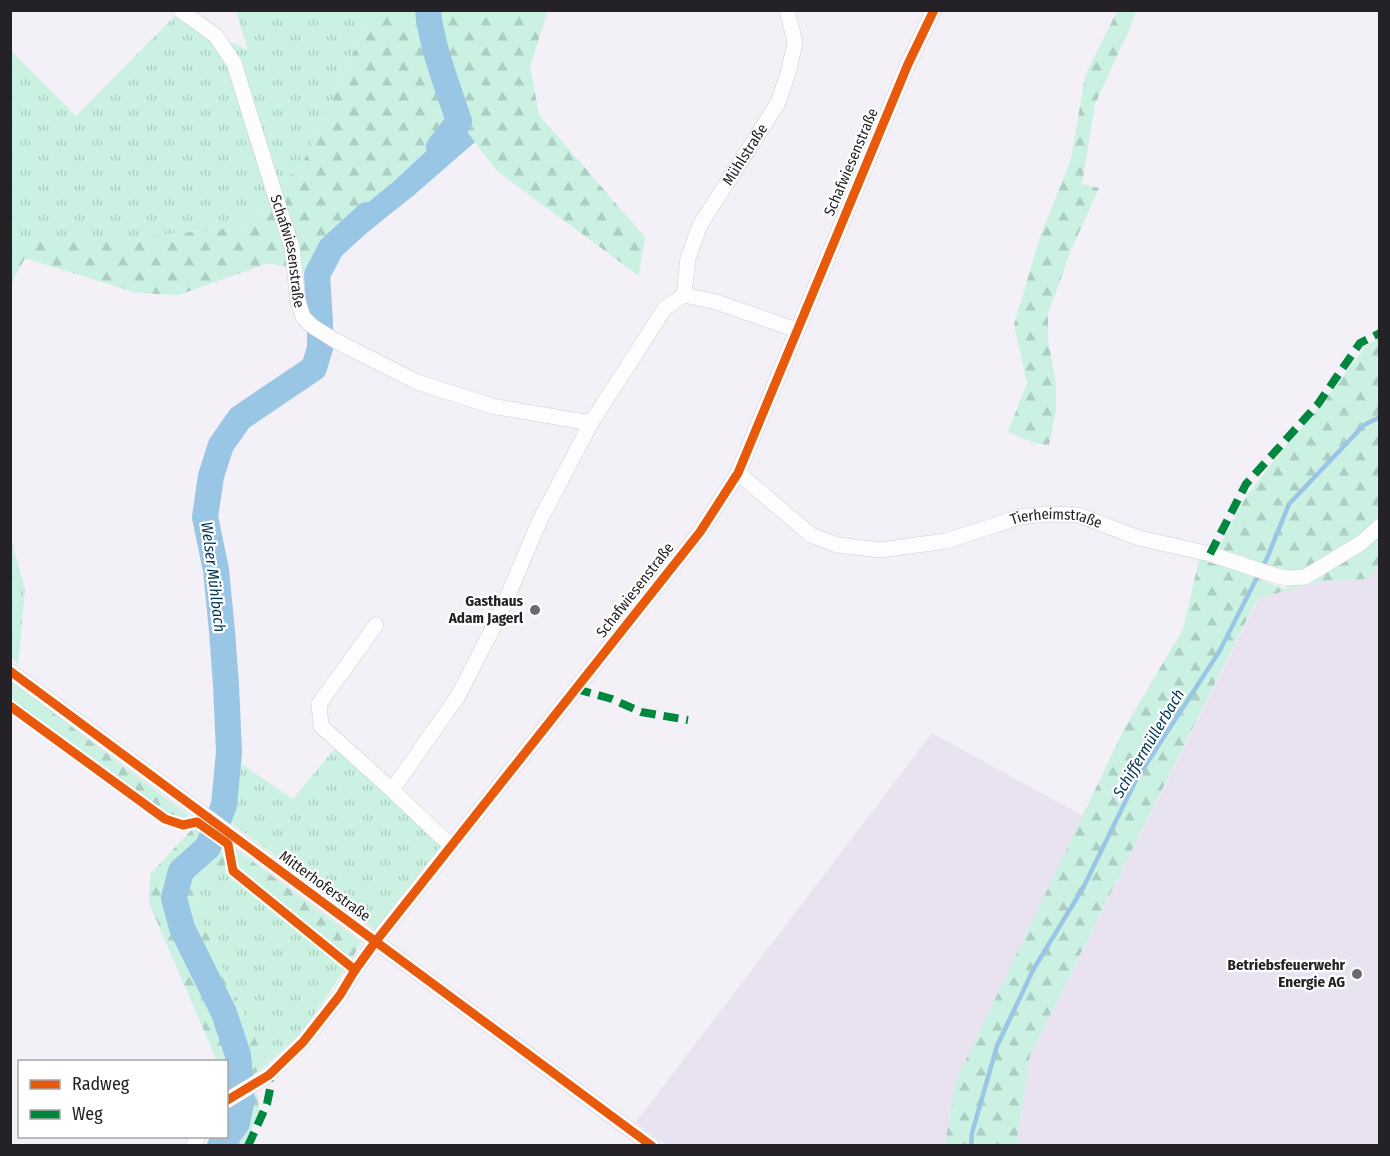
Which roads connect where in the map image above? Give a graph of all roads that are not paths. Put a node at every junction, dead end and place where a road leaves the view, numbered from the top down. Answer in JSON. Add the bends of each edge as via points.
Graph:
{"nodes":[{"id":1,"x":180,"y":10,"type":"edge"},
{"id":2,"x":787,"y":10,"type":"edge"},
{"id":3,"x":934,"y":10,"type":"edge"},
{"id":4,"x":684,"y":295,"type":"junction"},
{"id":5,"x":797,"y":330,"type":"junction"},
{"id":6,"x":591,"y":423,"type":"junction"},
{"id":7,"x":738,"y":473,"type":"junction"},
{"id":8,"x":1380,"y":526,"type":"edge"},
{"id":9,"x":376,"y":625,"type":"dead end"},
{"id":10,"x":10,"y":671,"type":"edge"},
{"id":11,"x":392,"y":790,"type":"junction"},
{"id":12,"x":451,"y":846,"type":"junction"},
{"id":13,"x":376,"y":941,"type":"junction"},
{"id":14,"x":228,"y":1100,"type":"edge"},
{"id":15,"x":652,"y":1146,"type":"edge"}],
"edges":[{"from":1,"to":6,"type":"street","name":"Schafwiesenstraße","via":[[216,36],[234,63],[292,247],[303,317],[336,341],[417,382],[492,406]]},
{"from":2,"to":4,"type":"street","name":"Mühlstraße","via":[[795,42],[778,104],[700,225],[688,258]]},
{"from":3,"to":5,"type":"street","name":"Schafwiesenstraße"},
{"from":4,"to":5,"type":"street"},
{"from":4,"to":6,"type":"street","via":[[664,308]]},
{"from":5,"to":7,"type":"street","name":"Schafwiesenstraße"},
{"from":6,"to":11,"type":"street","via":[[540,520],[500,614],[458,696]]},
{"from":7,"to":8,"type":"street","name":"Tierheimstraße","via":[[811,535],[837,545],[880,550],[946,541],[1020,517],[1077,515],[1139,538],[1288,578],[1305,577],[1361,543]]},
{"from":7,"to":12,"type":"street","name":"Schafwiesenstraße","via":[[700,532]]},
{"from":9,"to":11,"type":"street","via":[[319,704],[321,726]]},
{"from":10,"to":13,"type":"street","name":"Mitterhoferstraße"},
{"from":11,"to":12,"type":"street"},
{"from":12,"to":13,"type":"street","name":"Schafwiesenstraße"},
{"from":13,"to":14,"type":"street","name":"Schafwiesenstraße","via":[[303,1042],[269,1075]]},
{"from":13,"to":15,"type":"street","name":"Mitterhoferstraße"}]}
